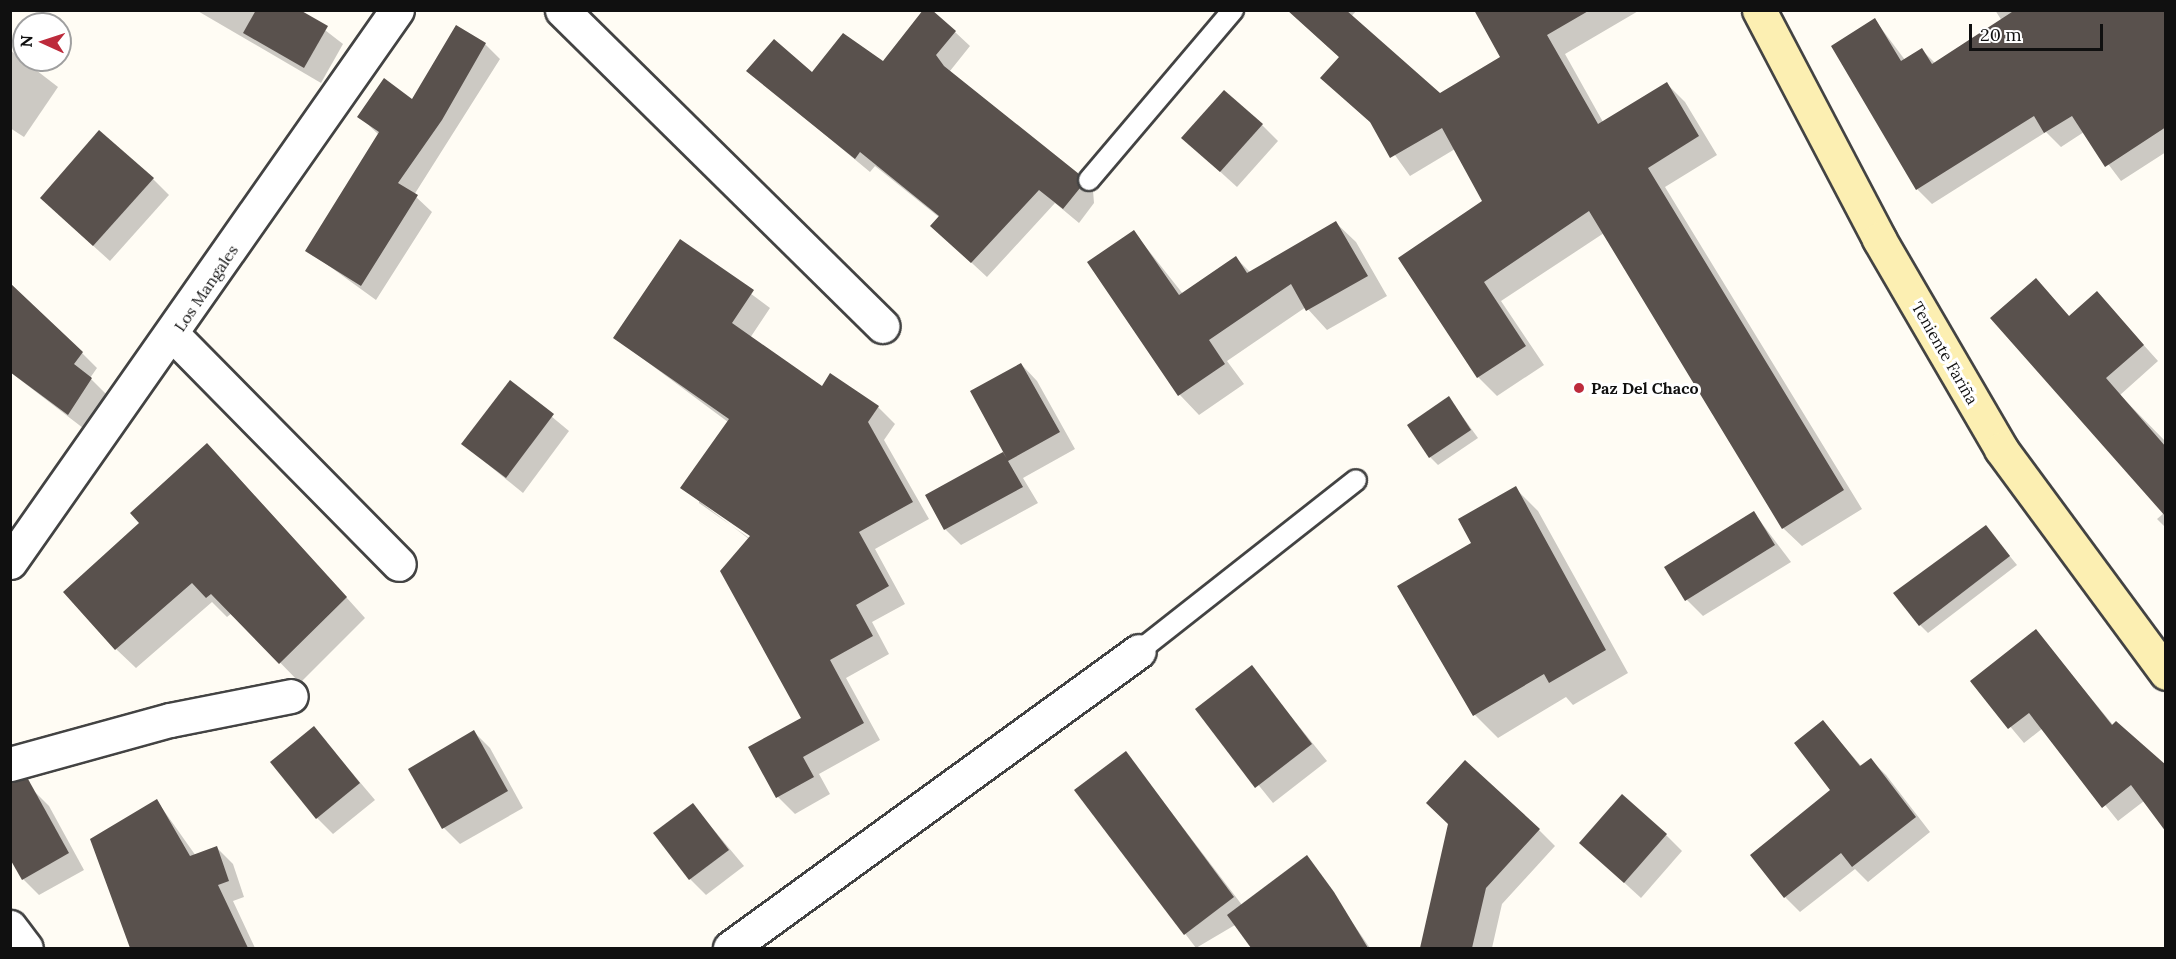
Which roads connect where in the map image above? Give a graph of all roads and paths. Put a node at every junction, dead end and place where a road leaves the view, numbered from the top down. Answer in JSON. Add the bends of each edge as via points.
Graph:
{"nodes":[{"id":1,"x":397,"y":10,"type":"edge"},
{"id":2,"x":562,"y":10,"type":"edge"},
{"id":3,"x":1233,"y":10,"type":"edge"},
{"id":4,"x":1759,"y":10,"type":"edge"},
{"id":5,"x":1089,"y":180,"type":"dead end"},
{"id":6,"x":882,"y":326,"type":"dead end"},
{"id":7,"x":174,"y":336,"type":"junction"},
{"id":8,"x":1356,"y":480,"type":"dead end"},
{"id":9,"x":10,"y":562,"type":"edge"},
{"id":10,"x":399,"y":564,"type":"dead end"},
{"id":11,"x":1139,"y":651,"type":"joint"},
{"id":12,"x":2163,"y":666,"type":"edge"},
{"id":13,"x":291,"y":696,"type":"dead end"},
{"id":14,"x":10,"y":764,"type":"edge"},
{"id":15,"x":10,"y":927,"type":"edge"},
{"id":16,"x":26,"y":948,"type":"edge"},
{"id":17,"x":730,"y":948,"type":"edge"}],
"edges":[{"from":1,"to":7,"type":"street","name":"Los Mangales"},
{"from":2,"to":6,"type":"street"},
{"from":3,"to":5,"type":"lane"},
{"from":4,"to":12,"type":"street","name":"Teniente Fariña","via":[[1880,238],[2001,449]]},
{"from":7,"to":9,"type":"street","name":"Los Mangales"},
{"from":7,"to":10,"type":"street"},
{"from":8,"to":11,"type":"lane"},
{"from":11,"to":17,"type":"street"},
{"from":13,"to":14,"type":"street","via":[[170,720]]},
{"from":15,"to":16,"type":"street"}]}
